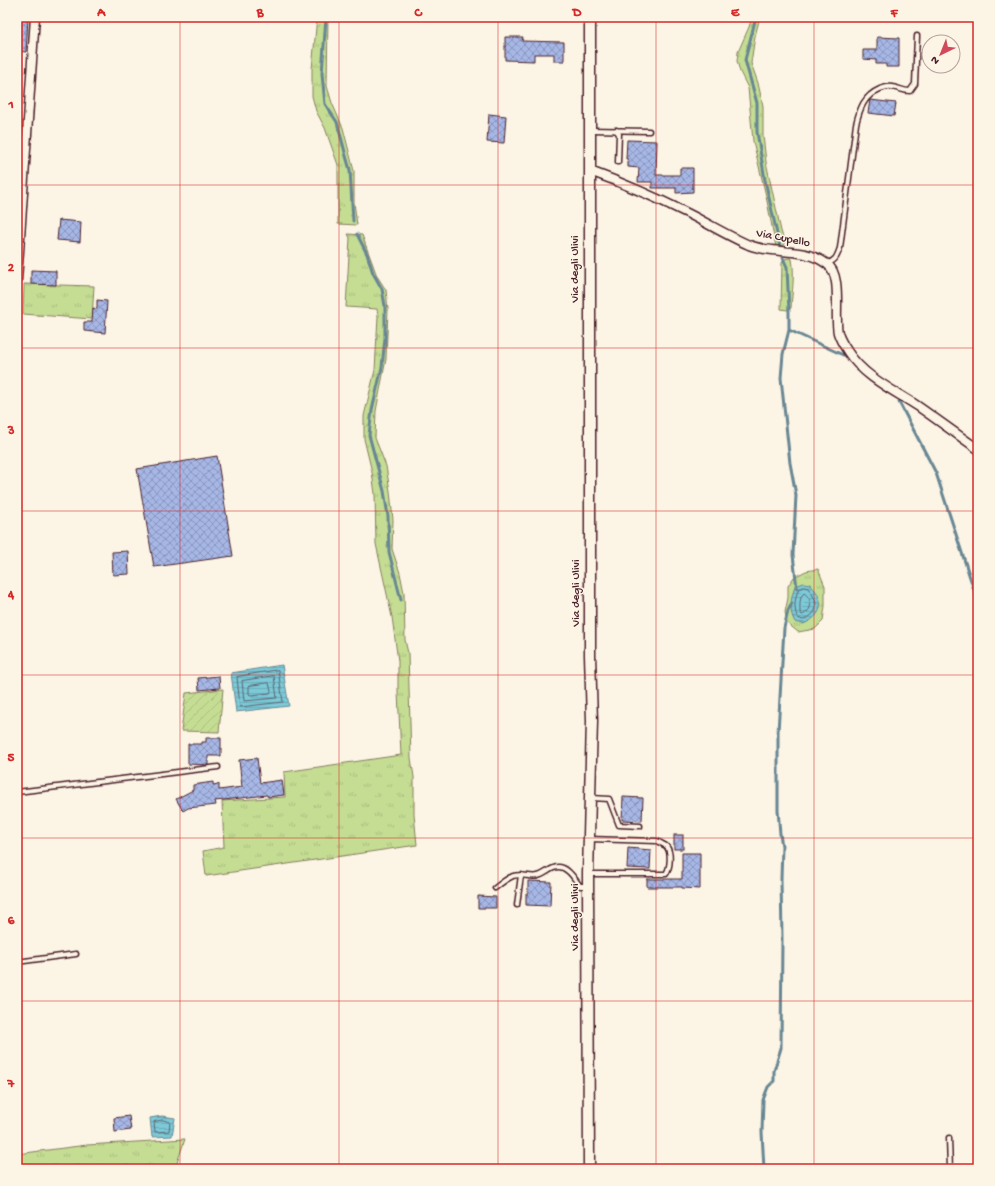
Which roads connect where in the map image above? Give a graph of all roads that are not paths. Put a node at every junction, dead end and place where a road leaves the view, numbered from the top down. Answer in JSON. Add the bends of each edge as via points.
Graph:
{"nodes":[{"id":1,"x":35,"y":17,"type":"edge"},
{"id":2,"x":590,"y":17,"type":"edge"},
{"id":3,"x":917,"y":36,"type":"dead end"},
{"id":4,"x":589,"y":130,"type":"junction"},
{"id":5,"x":616,"y":130,"type":"junction"},
{"id":6,"x":649,"y":131,"type":"dead end"},
{"id":7,"x":618,"y":162,"type":"dead end"},
{"id":8,"x":590,"y":171,"type":"junction"},
{"id":9,"x":827,"y":263,"type":"junction"},
{"id":10,"x":17,"y":281,"type":"edge"},
{"id":11,"x":978,"y":449,"type":"edge"},
{"id":12,"x":218,"y":767,"type":"dead end"},
{"id":13,"x":17,"y":792,"type":"edge"},
{"id":14,"x":590,"y":798,"type":"junction"},
{"id":15,"x":640,"y":826,"type":"dead end"},
{"id":16,"x":589,"y":840,"type":"junction"},
{"id":17,"x":588,"y":874,"type":"junction"},
{"id":18,"x":521,"y":875,"type":"junction"},
{"id":19,"x":588,"y":886,"type":"junction"},
{"id":20,"x":495,"y":888,"type":"dead end"},
{"id":21,"x":517,"y":905,"type":"dead end"},
{"id":22,"x":76,"y":954,"type":"dead end"},
{"id":23,"x":17,"y":962,"type":"edge"},
{"id":24,"x":950,"y":1138,"type":"dead end"},
{"id":25,"x":589,"y":1169,"type":"edge"},
{"id":26,"x":950,"y":1169,"type":"edge"}],
"edges":[{"from":1,"to":10,"type":"street"},
{"from":2,"to":4,"type":"street","name":"Via degli Ulivi"},
{"from":3,"to":9,"type":"lane","via":[[915,84],[910,91],[883,88],[867,98],[860,111],[856,124],[840,248],[833,262]]},
{"from":4,"to":5,"type":"lane"},
{"from":4,"to":8,"type":"street","name":"Via degli Ulivi"},
{"from":5,"to":6,"type":"lane"},
{"from":5,"to":7,"type":"lane","via":[[619,134]]},
{"from":8,"to":9,"type":"street","name":"Via Cupello","via":[[686,212],[748,244],[771,250],[804,253]]},
{"from":8,"to":14,"type":"street","name":"Via degli Ulivi"},
{"from":9,"to":11,"type":"street","via":[[835,277],[838,334],[854,360],[866,372]]},
{"from":12,"to":13,"type":"lane"},
{"from":14,"to":15,"type":"lane","via":[[609,799],[619,825]]},
{"from":14,"to":16,"type":"street","name":"Via degli Ulivi"},
{"from":16,"to":17,"type":"street","name":"Via degli Ulivi"},
{"from":16,"to":17,"type":"lane","via":[[657,841],[669,852],[666,874]]},
{"from":17,"to":19,"type":"street","name":"Via degli Ulivi"},
{"from":18,"to":19,"type":"lane","via":[[536,877],[549,869],[563,867],[580,886]]},
{"from":18,"to":20,"type":"lane","via":[[514,876]]},
{"from":18,"to":21,"type":"lane"},
{"from":19,"to":25,"type":"street","name":"Via degli Ulivi"},
{"from":22,"to":23,"type":"lane"},
{"from":24,"to":26,"type":"lane"}]}
